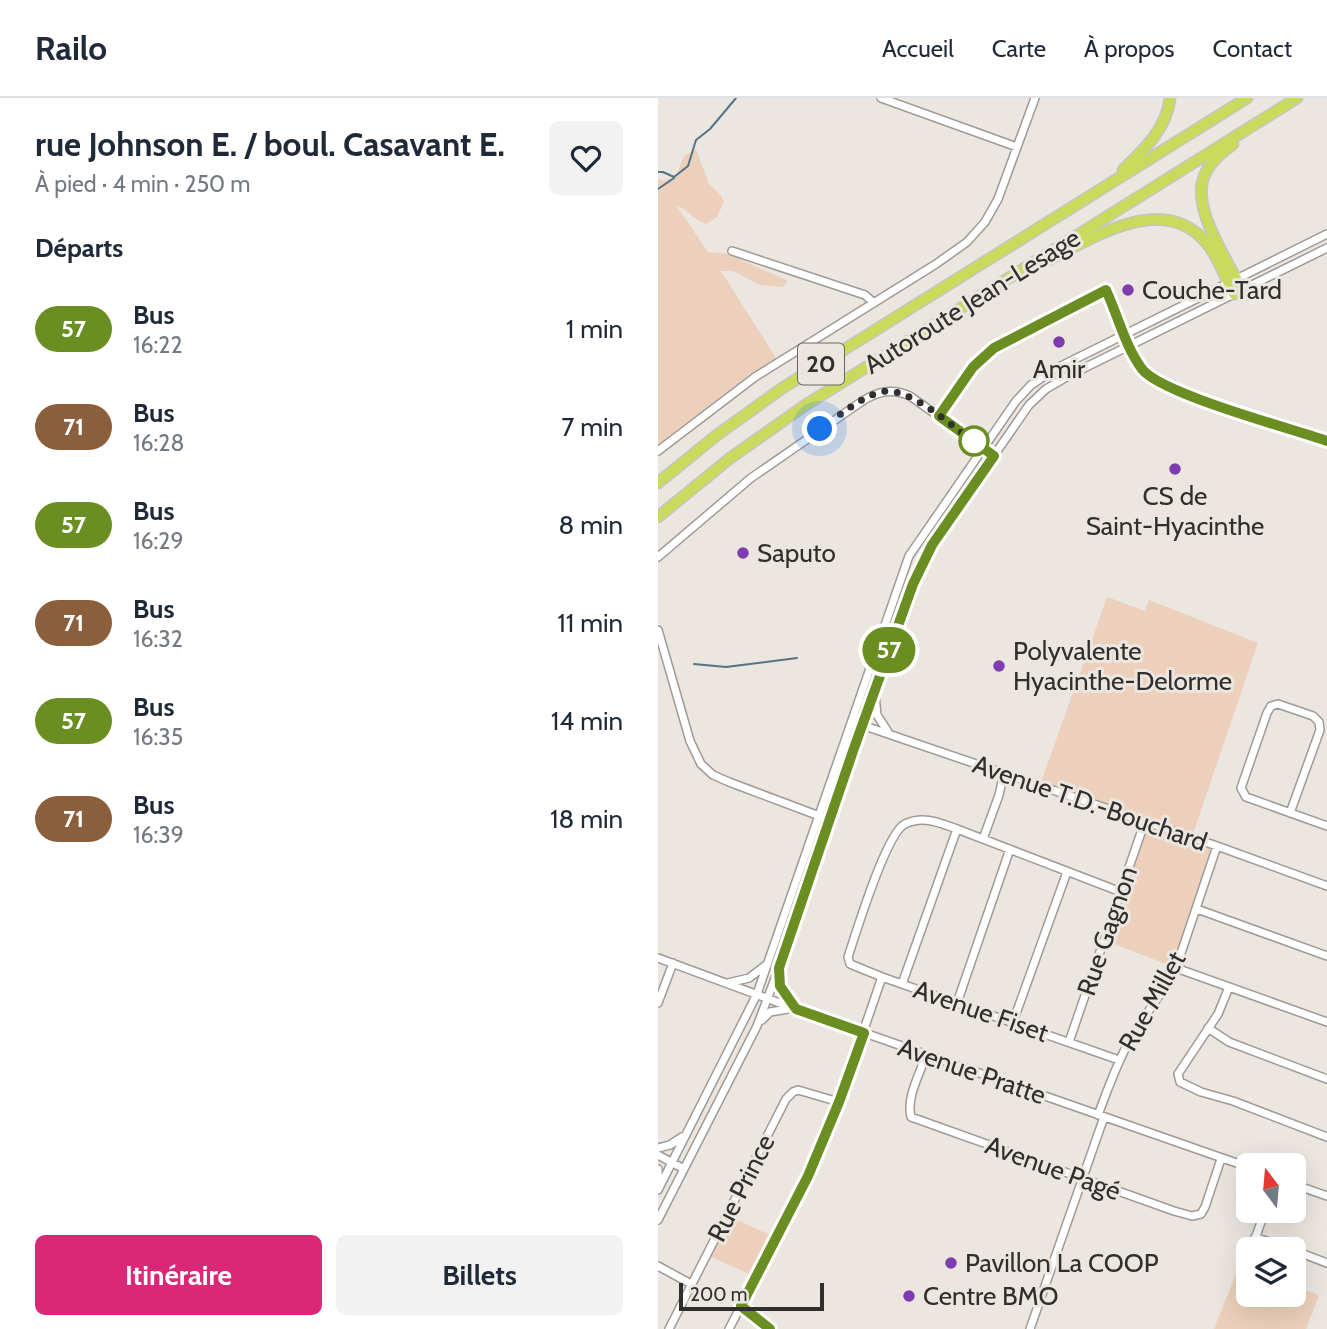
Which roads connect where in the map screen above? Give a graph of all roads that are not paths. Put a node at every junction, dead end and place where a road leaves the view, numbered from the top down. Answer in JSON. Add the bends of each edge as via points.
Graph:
{"nodes":[{"id":1,"x":881,"y":98,"type":"edge"},
{"id":2,"x":1035,"y":98,"type":"edge"},
{"id":3,"x":1170,"y":98,"type":"edge"},
{"id":4,"x":1247,"y":98,"type":"edge"},
{"id":5,"x":1297,"y":98,"type":"edge"},
{"id":6,"x":1260,"y":121,"type":"junction"},
{"id":7,"x":1017,"y":147,"type":"junction"},
{"id":8,"x":1108,"y":185,"type":"junction"},
{"id":9,"x":1327,"y":234,"type":"edge"},
{"id":10,"x":1327,"y":248,"type":"edge"},
{"id":11,"x":732,"y":251,"type":"dead end"},
{"id":12,"x":1232,"y":281,"type":"junction"},
{"id":13,"x":1001,"y":282,"type":"junction"},
{"id":14,"x":1238,"y":292,"type":"junction"},
{"id":15,"x":874,"y":303,"type":"junction"},
{"id":16,"x":1124,"y":334,"type":"junction"},
{"id":17,"x":1129,"y":346,"type":"junction"},
{"id":18,"x":1327,"y":441,"type":"edge"},
{"id":19,"x":983,"y":448,"type":"junction"},
{"id":20,"x":658,"y":451,"type":"edge"},
{"id":21,"x":994,"y":456,"type":"junction"},
{"id":22,"x":658,"y":483,"type":"edge"},
{"id":23,"x":658,"y":517,"type":"edge"},
{"id":24,"x":658,"y":557,"type":"edge"},
{"id":25,"x":658,"y":630,"type":"edge"},
{"id":26,"x":875,"y":690,"type":"junction"},
{"id":27,"x":853,"y":722,"type":"junction"},
{"id":28,"x":863,"y":725,"type":"junction"},
{"id":29,"x":891,"y":735,"type":"junction"},
{"id":30,"x":1004,"y":774,"type":"junction"},
{"id":31,"x":1290,"y":813,"type":"junction"},
{"id":32,"x":819,"y":816,"type":"junction"},
{"id":33,"x":830,"y":819,"type":"junction"},
{"id":34,"x":1145,"y":821,"type":"junction"},
{"id":35,"x":1327,"y":826,"type":"edge"},
{"id":36,"x":957,"y":829,"type":"junction"},
{"id":37,"x":983,"y":839,"type":"junction"},
{"id":38,"x":1217,"y":846,"type":"junction"},
{"id":39,"x":1010,"y":849,"type":"junction"},
{"id":40,"x":1068,"y":872,"type":"junction"},
{"id":41,"x":1327,"y":875,"type":"edge"},
{"id":42,"x":1325,"y":885,"type":"edge"},
{"id":43,"x":1121,"y":892,"type":"junction"},
{"id":44,"x":1197,"y":909,"type":"junction"},
{"id":45,"x":1327,"y":956,"type":"edge"},
{"id":46,"x":658,"y":958,"type":"edge"},
{"id":47,"x":673,"y":963,"type":"junction"},
{"id":48,"x":766,"y":965,"type":"junction"},
{"id":49,"x":779,"y":968,"type":"junction"},
{"id":50,"x":1176,"y":968,"type":"junction"},
{"id":51,"x":882,"y":977,"type":"junction"},
{"id":52,"x":728,"y":983,"type":"junction"},
{"id":53,"x":902,"y":984,"type":"junction"},
{"id":54,"x":1229,"y":987,"type":"junction"},
{"id":55,"x":757,"y":994,"type":"junction"},
{"id":56,"x":768,"y":998,"type":"junction"},
{"id":57,"x":658,"y":1003,"type":"edge"},
{"id":58,"x":957,"y":1003,"type":"junction"},
{"id":59,"x":796,"y":1009,"type":"junction"},
{"id":60,"x":1013,"y":1022,"type":"junction"},
{"id":61,"x":1327,"y":1022,"type":"edge"},
{"id":62,"x":757,"y":1026,"type":"junction"},
{"id":63,"x":1208,"y":1028,"type":"junction"},
{"id":64,"x":864,"y":1033,"type":"junction"},
{"id":65,"x":1069,"y":1042,"type":"junction"},
{"id":66,"x":926,"y":1055,"type":"junction"},
{"id":67,"x":1119,"y":1060,"type":"junction"},
{"id":68,"x":1327,"y":1079,"type":"edge"},
{"id":69,"x":839,"y":1102,"type":"junction"},
{"id":70,"x":1101,"y":1116,"type":"junction"},
{"id":71,"x":686,"y":1135,"type":"junction"},
{"id":72,"x":1327,"y":1137,"type":"edge"},
{"id":73,"x":658,"y":1148,"type":"edge"},
{"id":74,"x":658,"y":1155,"type":"edge"},
{"id":75,"x":1221,"y":1158,"type":"junction"},
{"id":76,"x":672,"y":1162,"type":"junction"},
{"id":77,"x":1236,"y":1163,"type":"edge"},
{"id":78,"x":658,"y":1169,"type":"edge"},
{"id":79,"x":684,"y":1169,"type":"junction"},
{"id":80,"x":1082,"y":1178,"type":"junction"},
{"id":81,"x":1306,"y":1189,"type":"edge"},
{"id":82,"x":658,"y":1190,"type":"edge"},
{"id":83,"x":1327,"y":1196,"type":"edge"},
{"id":84,"x":658,"y":1220,"type":"edge"},
{"id":85,"x":1260,"y":1223,"type":"edge"},
{"id":86,"x":1255,"y":1237,"type":"edge"},
{"id":87,"x":1306,"y":1255,"type":"edge"},
{"id":88,"x":1327,"y":1262,"type":"edge"},
{"id":89,"x":658,"y":1266,"type":"edge"},
{"id":90,"x":691,"y":1284,"type":"junction"},
{"id":91,"x":741,"y":1306,"type":"junction"},
{"id":92,"x":669,"y":1329,"type":"edge"},
{"id":93,"x":729,"y":1329,"type":"edge"},
{"id":94,"x":770,"y":1329,"type":"edge"},
{"id":95,"x":1030,"y":1329,"type":"edge"}],
"edges":[{"from":1,"to":7,"type":"street"},
{"from":2,"to":7,"type":"street"},
{"from":3,"to":8,"type":"highway","via":[[1154,136]]},
{"from":4,"to":8,"type":"highway","name":"Autoroute Jean-Lesage","number":"20"},
{"from":5,"to":6,"type":"highway","name":"Autoroute Jean-Lesage","number":"20"},
{"from":6,"to":12,"type":"highway","via":[[1213,162],[1201,188],[1204,212]]},
{"from":6,"to":13,"type":"highway","name":"Autoroute Jean-Lesage","number":"20"},
{"from":7,"to":15,"type":"street","via":[[996,203],[974,236]]},
{"from":8,"to":22,"type":"highway","name":"Autoroute Jean-Lesage","number":"20","via":[[773,395]]},
{"from":9,"to":12,"type":"street"},
{"from":10,"to":14,"type":"street"},
{"from":11,"to":15,"type":"street","via":[[864,295]]},
{"from":12,"to":13,"type":"highway","via":[[1202,238],[1180,224],[1152,219],[1115,228]]},
{"from":12,"to":14,"type":"highway"},
{"from":12,"to":16,"type":"street"},
{"from":13,"to":23,"type":"highway","name":"Autoroute Jean-Lesage","number":"20","via":[[777,424]]},
{"from":14,"to":17,"type":"street"},
{"from":15,"to":20,"type":"street","via":[[746,383]]},
{"from":16,"to":17,"type":"street"},
{"from":16,"to":19,"type":"street","via":[[1036,381]]},
{"from":17,"to":18,"type":"street","via":[[1142,369],[1158,382]]},
{"from":17,"to":21,"type":"street","via":[[1042,392]]},
{"from":19,"to":21,"type":"street"},
{"from":19,"to":24,"type":"street","via":[[907,395],[877,393],[758,473]]},
{"from":19,"to":27,"type":"street","via":[[909,556]]},
{"from":21,"to":26,"type":"street","via":[[932,545]]},
{"from":25,"to":32,"type":"street","via":[[701,764],[713,775]]},
{"from":26,"to":28,"type":"street"},
{"from":26,"to":29,"type":"street","via":[[877,715]]},
{"from":27,"to":28,"type":"street","name":"Avenue T.D.-Bouchard"},
{"from":27,"to":32,"type":"street"},
{"from":28,"to":29,"type":"street","name":"Avenue T.D.-Bouchard"},
{"from":28,"to":33,"type":"street"},
{"from":29,"to":30,"type":"street","name":"Avenue T.D.-Bouchard"},
{"from":30,"to":34,"type":"street","name":"Avenue T.D.-Bouchard"},
{"from":30,"to":37,"type":"street"},
{"from":31,"to":31,"type":"street","via":[[1246,797],[1241,788],[1271,706],[1313,716],[1319,722]]},
{"from":31,"to":35,"type":"street"},
{"from":32,"to":33,"type":"street"},
{"from":32,"to":48,"type":"street"},
{"from":33,"to":49,"type":"street"},
{"from":34,"to":38,"type":"street","name":"Avenue T.D.-Bouchard"},
{"from":34,"to":43,"type":"street","name":"Rue Gagnon"},
{"from":36,"to":37,"type":"street"},
{"from":36,"to":51,"type":"street","name":"Avenue Fiset","via":[[921,820],[895,831],[848,957],[850,964]]},
{"from":36,"to":53,"type":"street"},
{"from":37,"to":39,"type":"street"},
{"from":38,"to":42,"type":"street","name":"Avenue T.D.-Bouchard"},
{"from":38,"to":44,"type":"street","name":"Rue Millet"},
{"from":39,"to":40,"type":"street"},
{"from":39,"to":58,"type":"street"},
{"from":40,"to":43,"type":"street"},
{"from":40,"to":60,"type":"street"},
{"from":41,"to":42,"type":"street"},
{"from":43,"to":65,"type":"street","name":"Rue Gagnon"},
{"from":44,"to":45,"type":"street"},
{"from":44,"to":50,"type":"street","name":"Rue Millet"},
{"from":46,"to":47,"type":"street","name":"Avenue Pratte"},
{"from":47,"to":52,"type":"street","name":"Avenue Pratte"},
{"from":47,"to":57,"type":"street"},
{"from":48,"to":52,"type":"street","via":[[749,978]]},
{"from":48,"to":55,"type":"street"},
{"from":49,"to":56,"type":"street"},
{"from":49,"to":59,"type":"street","via":[[780,986]]},
{"from":50,"to":54,"type":"street"},
{"from":50,"to":67,"type":"street","name":"Rue Millet"},
{"from":51,"to":53,"type":"street","name":"Avenue Fiset"},
{"from":51,"to":64,"type":"street"},
{"from":52,"to":55,"type":"street","name":"Avenue Pratte"},
{"from":53,"to":58,"type":"street","name":"Avenue Fiset"},
{"from":54,"to":61,"type":"street"},
{"from":54,"to":63,"type":"street"},
{"from":55,"to":56,"type":"street","name":"Avenue Pratte"},
{"from":55,"to":71,"type":"street"},
{"from":56,"to":59,"type":"street","name":"Avenue Pratte"},
{"from":56,"to":62,"type":"street"},
{"from":58,"to":60,"type":"street","name":"Avenue Fiset"},
{"from":59,"to":62,"type":"street","via":[[770,1012]]},
{"from":59,"to":64,"type":"street","name":"Avenue Pratte"},
{"from":60,"to":65,"type":"street","name":"Avenue Fiset"},
{"from":62,"to":79,"type":"street"},
{"from":63,"to":68,"type":"street","via":[[1229,1042]]},
{"from":63,"to":72,"type":"street","via":[[1178,1074],[1180,1082]]},
{"from":64,"to":66,"type":"street","name":"Avenue Pratte"},
{"from":64,"to":69,"type":"street"},
{"from":65,"to":67,"type":"street","name":"Avenue Fiset"},
{"from":66,"to":70,"type":"street","name":"Avenue Pratte"},
{"from":66,"to":80,"type":"street","name":"Avenue Pagé","via":[[911,1097],[911,1117]]},
{"from":67,"to":70,"type":"street","name":"Rue Millet"},
{"from":69,"to":90,"type":"street","name":"Rue Prince","via":[[798,1090],[786,1099]]},
{"from":69,"to":91,"type":"street","via":[[808,1176]]},
{"from":70,"to":75,"type":"street","name":"Avenue Pratte"},
{"from":70,"to":80,"type":"street","name":"Rue Millet"},
{"from":71,"to":73,"type":"street"},
{"from":71,"to":76,"type":"street"},
{"from":74,"to":76,"type":"street"},
{"from":75,"to":77,"type":"street","name":"Avenue Pratte"},
{"from":75,"to":80,"type":"street","name":"Avenue Pagé","via":[[1205,1207],[1196,1216]]},
{"from":76,"to":79,"type":"street"},
{"from":76,"to":82,"type":"street"},
{"from":78,"to":82,"type":"street"},
{"from":79,"to":84,"type":"street"},
{"from":80,"to":95,"type":"street","name":"Rue Millet"},
{"from":81,"to":83,"type":"street"},
{"from":85,"to":86,"type":"street"},
{"from":87,"to":88,"type":"street"},
{"from":89,"to":90,"type":"street"},
{"from":90,"to":92,"type":"street","name":"Rue Prince"},
{"from":91,"to":93,"type":"street"},
{"from":91,"to":94,"type":"street"}]}
